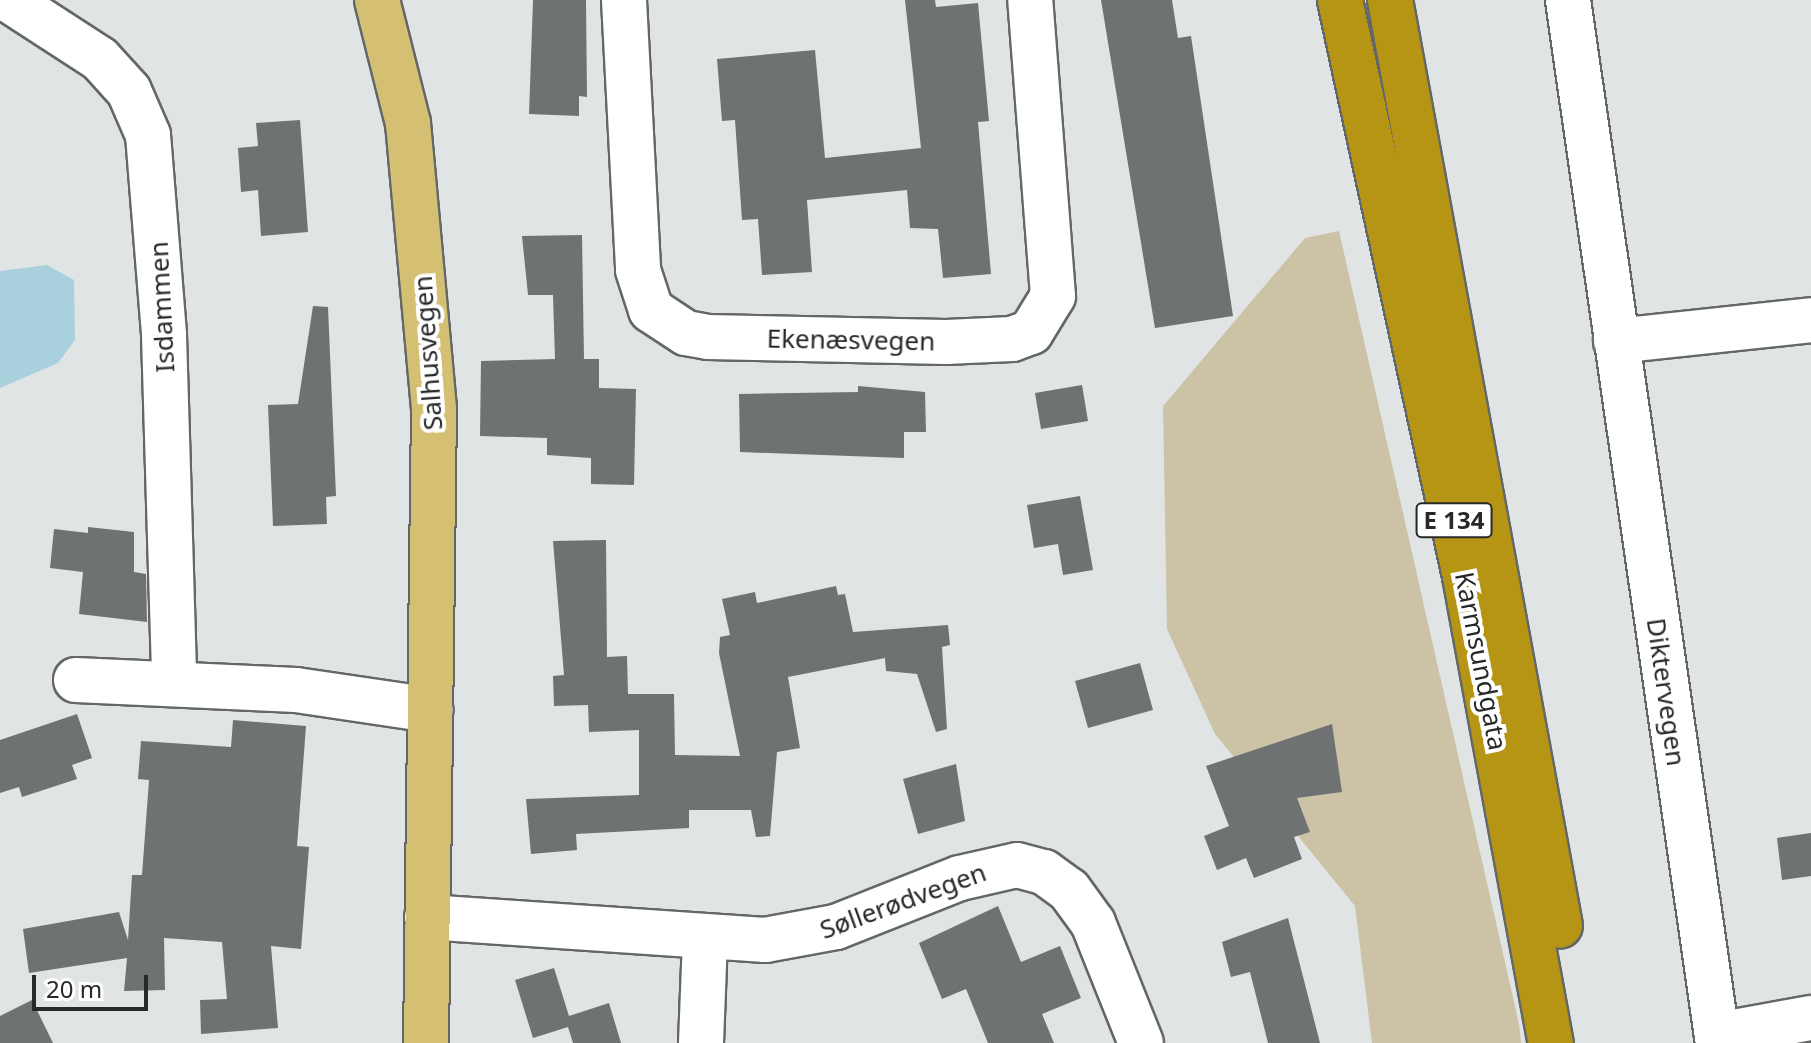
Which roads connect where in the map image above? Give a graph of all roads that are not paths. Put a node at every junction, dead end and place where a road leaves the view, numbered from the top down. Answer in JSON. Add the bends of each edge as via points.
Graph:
{"nodes":[{"id":1,"x":9,"y":0,"type":"edge"},
{"id":2,"x":377,"y":0,"type":"edge"},
{"id":3,"x":624,"y":0,"type":"edge"},
{"id":4,"x":1030,"y":0,"type":"edge"},
{"id":5,"x":1340,"y":0,"type":"edge"},
{"id":6,"x":1390,"y":0,"type":"edge"},
{"id":7,"x":1568,"y":0,"type":"edge"},
{"id":8,"x":1811,"y":320,"type":"edge"},
{"id":9,"x":1616,"y":341,"type":"junction"},
{"id":10,"x":76,"y":680,"type":"dead end"},
{"id":11,"x":174,"y":680,"type":"junction"},
{"id":12,"x":431,"y":710,"type":"junction"},
{"id":13,"x":427,"y":917,"type":"junction"},
{"id":14,"x":705,"y":938,"type":"junction"},
{"id":15,"x":1811,"y":1018,"type":"edge"},
{"id":16,"x":1717,"y":1039,"type":"edge"},
{"id":17,"x":426,"y":1043,"type":"edge"},
{"id":18,"x":701,"y":1043,"type":"edge"},
{"id":19,"x":1141,"y":1043,"type":"edge"},
{"id":20,"x":1551,"y":1043,"type":"edge"},
{"id":21,"x":1581,"y":1043,"type":"edge"}],
"edges":[{"from":1,"to":11,"type":"street","name":"Isdammen","via":[[100,59],[129,91],[148,135],[164,335]]},
{"from":2,"to":12,"type":"main road","name":"Salhusvegen","via":[[408,123],[433,394]]},
{"from":3,"to":4,"type":"street","name":"Ekenæsvegen","via":[[638,270],[651,310],[686,333],[708,337],[946,342],[1012,339],[1031,332],[1053,296]]},
{"from":5,"to":20,"type":"highway","name":"Karmsundgata","number":"E 134","via":[[1465,576]]},
{"from":6,"to":21,"type":"highway","name":"Karmsundgata","number":"E 134"},
{"from":7,"to":9,"type":"street","name":"Diktervegen"},
{"from":8,"to":9,"type":"street"},
{"from":9,"to":16,"type":"street","name":"Diktervegen"},
{"from":10,"to":11,"type":"street"},
{"from":11,"to":12,"type":"street"},
{"from":12,"to":13,"type":"main road","name":"Salhusvegen"},
{"from":13,"to":14,"type":"street","name":"Søllerødvegen"},
{"from":13,"to":17,"type":"main road","name":"Salhusvegen"},
{"from":14,"to":18,"type":"street"},
{"from":14,"to":19,"type":"street","name":"Søllerødvegen","via":[[803,937],[960,878],[1017,865],[1044,872],[1069,890],[1093,923]]},
{"from":15,"to":16,"type":"street"}]}
